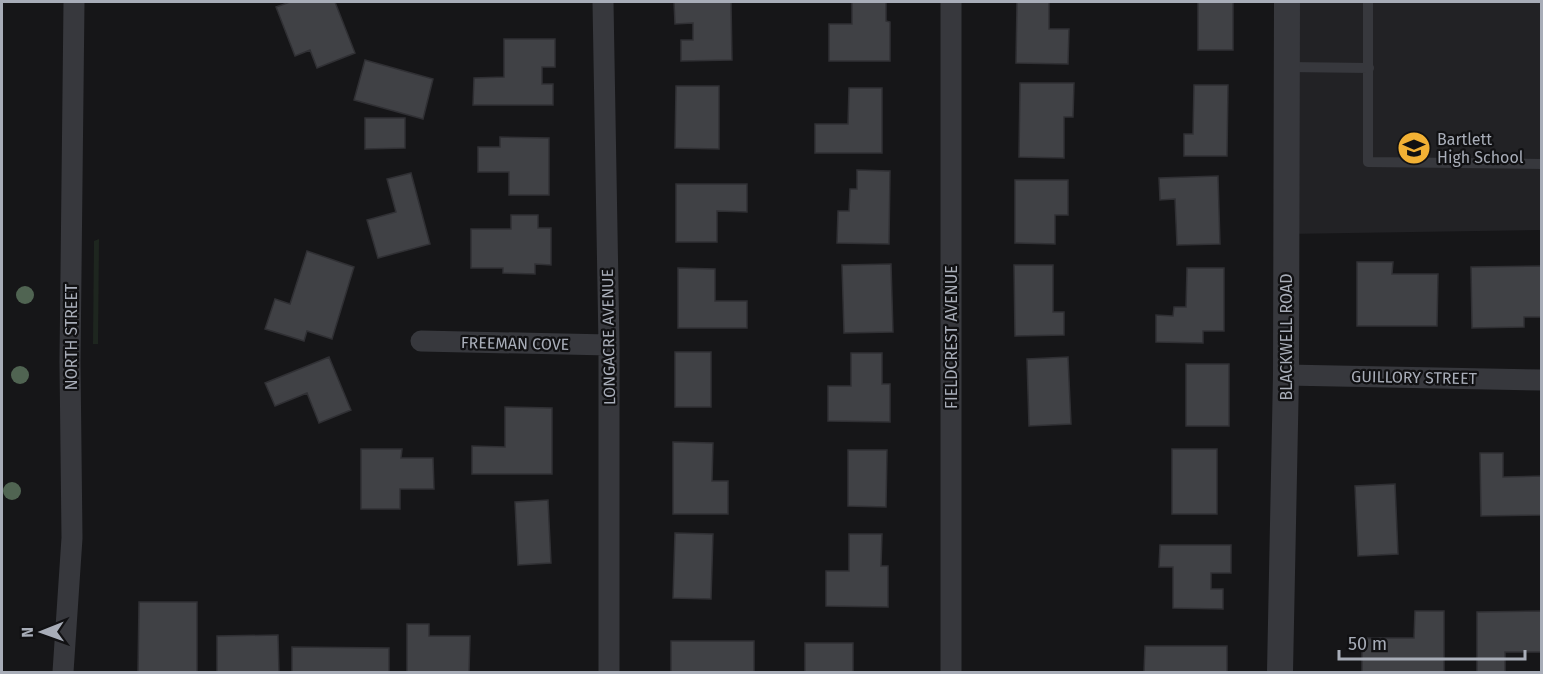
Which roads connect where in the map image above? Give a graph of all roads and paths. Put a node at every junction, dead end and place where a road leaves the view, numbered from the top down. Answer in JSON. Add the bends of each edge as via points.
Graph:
{"nodes":[{"id":1,"x":74,"y":2,"type":"edge"},
{"id":2,"x":603,"y":2,"type":"edge"},
{"id":3,"x":951,"y":2,"type":"edge"},
{"id":4,"x":1287,"y":2,"type":"edge"},
{"id":5,"x":1368,"y":2,"type":"edge"},
{"id":6,"x":1288,"y":67,"type":"junction"},
{"id":7,"x":1369,"y":68,"type":"junction"},
{"id":8,"x":1542,"y":164,"type":"edge"},
{"id":9,"x":421,"y":341,"type":"dead end"},
{"id":10,"x":609,"y":345,"type":"junction"},
{"id":11,"x":1286,"y":375,"type":"junction"},
{"id":12,"x":1542,"y":380,"type":"edge"},
{"id":13,"x":63,"y":672,"type":"edge"},
{"id":14,"x":609,"y":672,"type":"edge"},
{"id":15,"x":951,"y":672,"type":"edge"},
{"id":16,"x":1280,"y":672,"type":"edge"}],
"edges":[{"from":1,"to":13,"type":"street","name":"NORTH STREET","via":[[72,538]]},
{"from":2,"to":10,"type":"street","name":"LONGACRE AVENUE"},
{"from":3,"to":15,"type":"street","name":"FIELDCREST AVENUE"},
{"from":4,"to":6,"type":"street","name":"BLACKWELL ROAD"},
{"from":5,"to":7,"type":"lane"},
{"from":6,"to":7,"type":"lane"},
{"from":6,"to":11,"type":"street","name":"BLACKWELL ROAD"},
{"from":7,"to":8,"type":"lane","via":[[1368,162]]},
{"from":9,"to":10,"type":"street","name":"FREEMAN COVE"},
{"from":10,"to":14,"type":"street","name":"LONGACRE AVENUE"},
{"from":11,"to":12,"type":"street","name":"GUILLORY STREET"},
{"from":11,"to":16,"type":"street","name":"BLACKWELL ROAD"}]}
